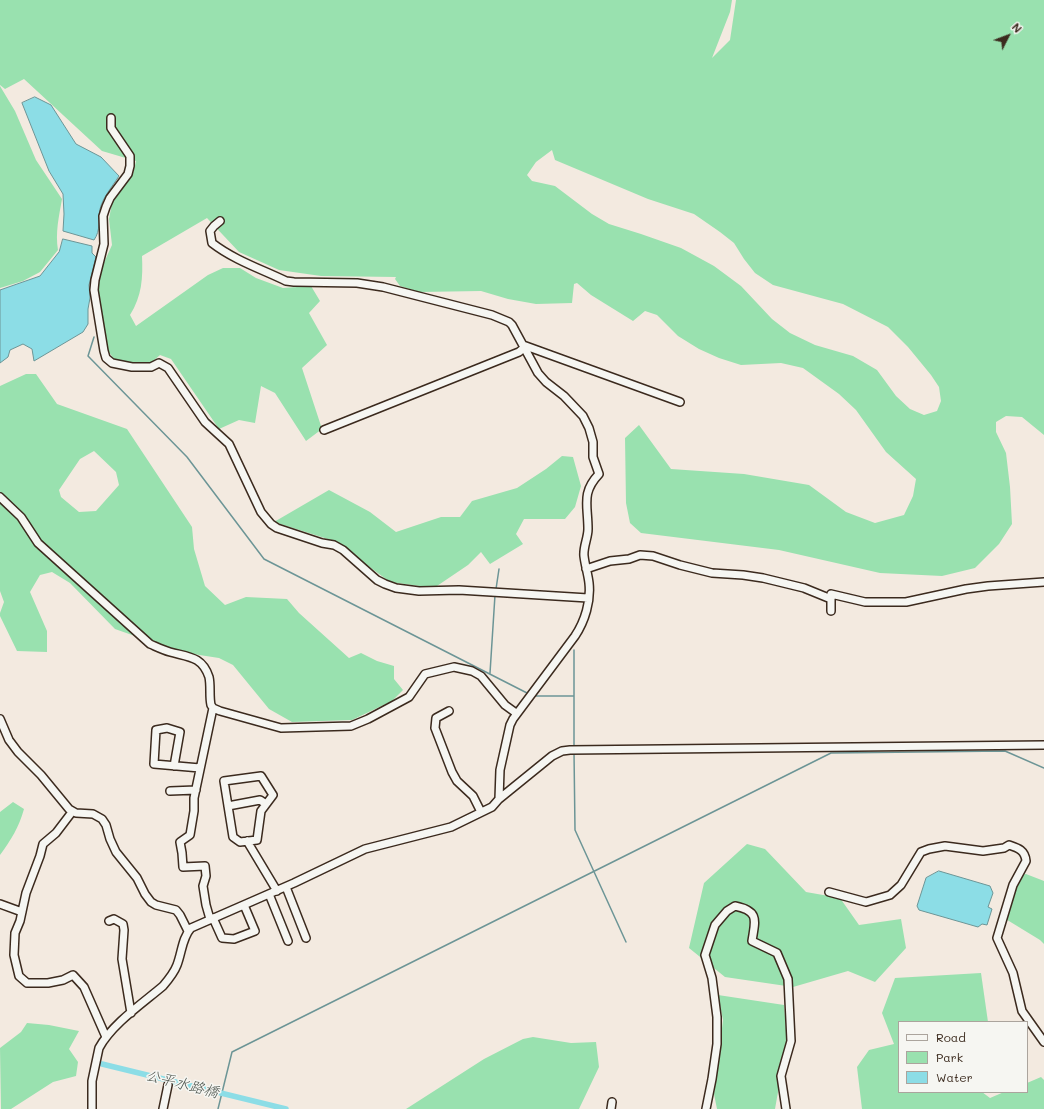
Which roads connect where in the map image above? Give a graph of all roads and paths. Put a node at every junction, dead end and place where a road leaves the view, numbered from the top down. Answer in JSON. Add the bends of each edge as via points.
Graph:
{"nodes":[{"id":1,"x":111,"y":118,"type":"dead end"},
{"id":2,"x":220,"y":221,"type":"dead end"},
{"id":3,"x":524,"y":346,"type":"junction"},
{"id":4,"x":680,"y":402,"type":"dead end"},
{"id":5,"x":324,"y":430,"type":"dead end"},
{"id":6,"x":0,"y":497,"type":"edge"},
{"id":7,"x":586,"y":569,"type":"junction"},
{"id":8,"x":1044,"y":582,"type":"edge"},
{"id":9,"x":588,"y":598,"type":"junction"},
{"id":10,"x":831,"y":599,"type":"junction"},
{"id":11,"x":831,"y":611,"type":"dead end"},
{"id":12,"x":213,"y":708,"type":"junction"},
{"id":13,"x":449,"y":711,"type":"dead end"},
{"id":14,"x":516,"y":713,"type":"junction"},
{"id":15,"x":0,"y":719,"type":"edge"},
{"id":16,"x":1044,"y":746,"type":"edge"},
{"id":17,"x":174,"y":766,"type":"junction"},
{"id":18,"x":200,"y":768,"type":"junction"},
{"id":19,"x":196,"y":790,"type":"junction"},
{"id":20,"x":170,"y":791,"type":"dead end"},
{"id":21,"x":499,"y":799,"type":"junction"},
{"id":22,"x":266,"y":804,"type":"junction"},
{"id":23,"x":228,"y":806,"type":"junction"},
{"id":24,"x":72,"y":812,"type":"junction"},
{"id":25,"x":481,"y":812,"type":"junction"},
{"id":26,"x":247,"y":841,"type":"junction"},
{"id":27,"x":286,"y":887,"type":"junction"},
{"id":28,"x":277,"y":891,"type":"junction"},
{"id":29,"x":829,"y":892,"type":"dead end"},
{"id":30,"x":269,"y":894,"type":"junction"},
{"id":31,"x":0,"y":904,"type":"edge"},
{"id":32,"x":244,"y":905,"type":"junction"},
{"id":33,"x":22,"y":912,"type":"junction"},
{"id":34,"x":211,"y":918,"type":"junction"},
{"id":35,"x":109,"y":922,"type":"dead end"},
{"id":36,"x":188,"y":931,"type":"junction"},
{"id":37,"x":306,"y":938,"type":"dead end"},
{"id":38,"x":288,"y":941,"type":"dead end"},
{"id":39,"x":131,"y":1013,"type":"junction"},
{"id":40,"x":106,"y":1037,"type":"junction"},
{"id":41,"x":1044,"y":1042,"type":"edge"},
{"id":42,"x":168,"y":1086,"type":"dead end"},
{"id":43,"x":92,"y":1109,"type":"edge"},
{"id":44,"x":163,"y":1109,"type":"edge"},
{"id":45,"x":706,"y":1109,"type":"edge"},
{"id":46,"x":786,"y":1109,"type":"edge"}],
"edges":[{"from":1,"to":9,"type":"street","via":[[110,128],[130,156],[130,166],[128,174],[110,198],[104,216],[104,244],[95,280],[94,290],[106,358],[112,363],[132,367],[151,367],[159,363],[168,368],[205,422],[229,444],[261,512],[271,524],[334,545],[384,584],[419,592],[459,590]]},
{"from":2,"to":3,"type":"street","via":[[210,231],[212,243],[239,260],[286,280],[383,287],[477,311],[509,322]]},
{"from":3,"to":4,"type":"street"},
{"from":3,"to":5,"type":"street","via":[[518,352]]},
{"from":3,"to":7,"type":"street","via":[[542,378],[583,416],[593,442],[599,474],[588,488],[588,529],[584,555]]},
{"from":6,"to":12,"type":"street","via":[[21,517],[38,543],[150,644],[200,662],[209,679]]},
{"from":7,"to":9,"type":"street"},
{"from":7,"to":10,"type":"street","via":[[640,555],[712,573],[763,578],[804,588]]},
{"from":8,"to":10,"type":"street","via":[[966,589],[906,602],[864,602],[831,594]]},
{"from":9,"to":14,"type":"street","via":[[581,628]]},
{"from":10,"to":11,"type":"street"},
{"from":12,"to":14,"type":"street","via":[[281,728],[351,726],[409,697],[425,674],[454,667],[481,676],[505,705]]},
{"from":12,"to":18,"type":"street"},
{"from":13,"to":25,"type":"street","via":[[436,718],[435,728],[452,772],[457,781],[473,796]]},
{"from":14,"to":21,"type":"street","via":[[510,725],[500,770]]},
{"from":15,"to":24,"type":"street","via":[[9,740]]},
{"from":16,"to":21,"type":"street","via":[[570,750],[552,756]]},
{"from":17,"to":17,"type":"street","via":[[154,764],[156,730],[167,728],[180,732]]},
{"from":17,"to":18,"type":"street"},
{"from":18,"to":19,"type":"street"},
{"from":19,"to":20,"type":"street"},
{"from":19,"to":34,"type":"street","via":[[190,835],[180,842],[182,867],[205,866],[203,886]]},
{"from":21,"to":25,"type":"street","via":[[492,807]]},
{"from":22,"to":23,"type":"street","via":[[260,800]]},
{"from":22,"to":23,"type":"street","via":[[273,795],[261,776],[224,781]]},
{"from":22,"to":26,"type":"street","via":[[261,811],[257,840]]},
{"from":23,"to":26,"type":"street","via":[[233,837],[240,842]]},
{"from":24,"to":33,"type":"street","via":[[56,833],[43,844],[27,886]]},
{"from":24,"to":36,"type":"street","via":[[93,814],[102,819],[116,852],[136,878],[144,894],[156,905],[176,910]]},
{"from":25,"to":27,"type":"street","via":[[451,827],[365,850]]},
{"from":26,"to":28,"type":"street"},
{"from":27,"to":28,"type":"street"},
{"from":27,"to":37,"type":"street"},
{"from":28,"to":30,"type":"street"},
{"from":29,"to":41,"type":"street","via":[[866,902],[890,895],[901,885],[921,852],[929,849],[945,846],[983,851],[1009,845],[1020,848],[1026,861],[1013,885],[998,938],[1013,973],[1022,1011]]},
{"from":30,"to":32,"type":"street"},
{"from":30,"to":38,"type":"street"},
{"from":31,"to":33,"type":"street"},
{"from":32,"to":34,"type":"street"},
{"from":32,"to":34,"type":"street","via":[[255,931],[234,939],[222,938]]},
{"from":33,"to":40,"type":"street","via":[[15,933],[14,955],[19,976],[27,983],[48,983],[73,975],[84,987]]},
{"from":34,"to":36,"type":"street"},
{"from":35,"to":39,"type":"street","via":[[114,919],[118,921],[124,930],[122,959]]},
{"from":36,"to":39,"type":"street","via":[[178,964],[170,978]]},
{"from":39,"to":40,"type":"street"},
{"from":40,"to":43,"type":"street","via":[[99,1048],[92,1081]]},
{"from":42,"to":44,"type":"street"},
{"from":45,"to":46,"type":"street","via":[[716,1051],[717,1017],[712,978],[705,955],[715,925],[735,906],[748,910],[754,916],[756,922],[752,941],[778,954],[788,979],[791,1041],[781,1076]]}]}
